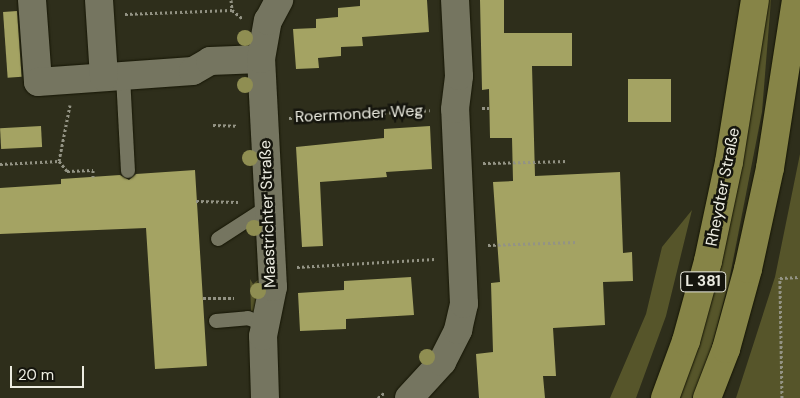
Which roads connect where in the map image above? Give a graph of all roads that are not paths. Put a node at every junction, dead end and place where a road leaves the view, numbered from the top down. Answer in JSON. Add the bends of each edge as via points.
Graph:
{"nodes":[{"id":1,"x":32,"y":0,"type":"edge"},
{"id":2,"x":279,"y":0,"type":"edge"},
{"id":3,"x":455,"y":0,"type":"edge"},
{"id":4,"x":755,"y":0,"type":"edge"},
{"id":5,"x":796,"y":0,"type":"edge"},
{"id":6,"x":100,"y":8,"type":"edge"},
{"id":7,"x":261,"y":59,"type":"junction"},
{"id":8,"x":114,"y":77,"type":"junction"},
{"id":9,"x":128,"y":171,"type":"dead end"},
{"id":10,"x":269,"y":206,"type":"junction"},
{"id":11,"x":218,"y":239,"type":"dead end"},
{"id":12,"x":216,"y":321,"type":"dead end"},
{"id":13,"x":265,"y":325,"type":"junction"},
{"id":14,"x":265,"y":398,"type":"edge"},
{"id":15,"x":409,"y":398,"type":"edge"},
{"id":16,"x":665,"y":398,"type":"edge"},
{"id":17,"x":707,"y":398,"type":"edge"}],
"edges":[{"from":1,"to":8,"type":"street","via":[[38,82]]},
{"from":2,"to":7,"type":"street","name":"Maastrichter Straße","via":[[263,38]]},
{"from":3,"to":15,"type":"street","via":[[459,76],[454,109],[464,304],[458,330],[442,362]]},
{"from":4,"to":16,"type":"main road","name":"Rheydter Straße","number":"L 381","via":[[729,162],[708,261],[686,341]]},
{"from":5,"to":17,"type":"main road","number":"L 381","via":[[770,168],[752,250],[726,349]]},
{"from":6,"to":8,"type":"street"},
{"from":7,"to":8,"type":"street","via":[[210,61],[193,71]]},
{"from":7,"to":10,"type":"street","name":"Maastrichter Straße"},
{"from":8,"to":9,"type":"lane","via":[[126,128]]},
{"from":10,"to":11,"type":"lane"},
{"from":10,"to":13,"type":"street","name":"Maastrichter Straße","via":[[273,287]]},
{"from":12,"to":13,"type":"lane","via":[[248,318]]},
{"from":13,"to":14,"type":"street","name":"Maastrichter Straße","via":[[258,371]]}]}
